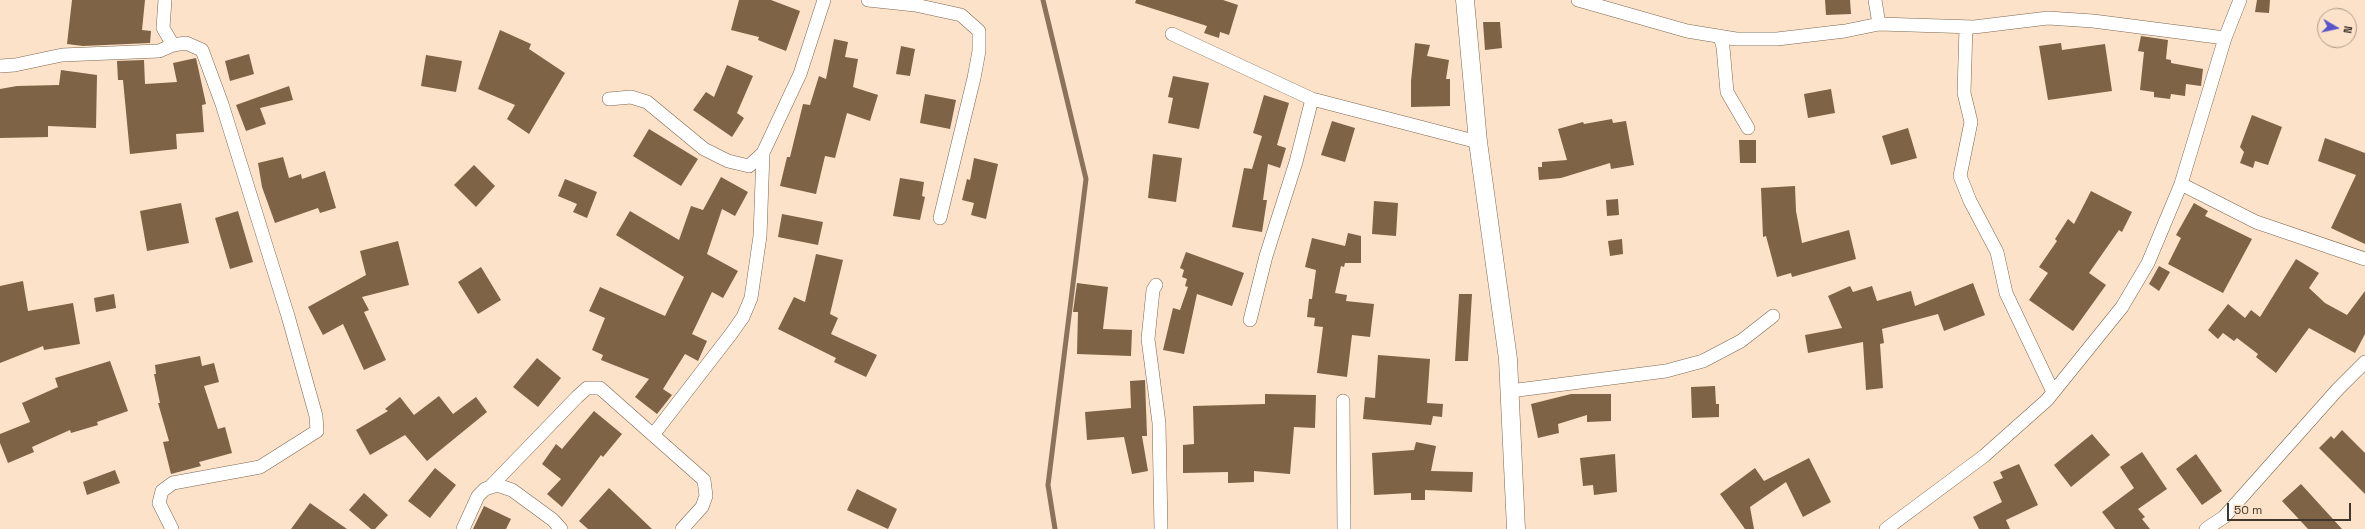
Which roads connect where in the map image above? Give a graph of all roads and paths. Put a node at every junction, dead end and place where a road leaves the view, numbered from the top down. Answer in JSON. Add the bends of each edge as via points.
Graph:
{"nodes":[{"id":1,"x":165,"y":0,"type":"edge"},
{"id":2,"x":824,"y":0,"type":"edge"},
{"id":3,"x":868,"y":0,"type":"edge"},
{"id":4,"x":1465,"y":0,"type":"edge"},
{"id":5,"x":1578,"y":0,"type":"edge"},
{"id":6,"x":1875,"y":0,"type":"edge"},
{"id":7,"x":2240,"y":0,"type":"edge"},
{"id":8,"x":1879,"y":24,"type":"junction"},
{"id":9,"x":1966,"y":27,"type":"junction"},
{"id":10,"x":1172,"y":34,"type":"dead end"},
{"id":11,"x":1720,"y":36,"type":"junction"},
{"id":12,"x":2226,"y":38,"type":"junction"},
{"id":13,"x":173,"y":45,"type":"junction"},
{"id":14,"x":0,"y":66,"type":"edge"},
{"id":15,"x":609,"y":99,"type":"dead end"},
{"id":16,"x":1312,"y":99,"type":"junction"},
{"id":17,"x":1748,"y":128,"type":"dead end"},
{"id":18,"x":1478,"y":142,"type":"junction"},
{"id":19,"x":763,"y":153,"type":"junction"},
{"id":20,"x":2181,"y":184,"type":"junction"},
{"id":21,"x":940,"y":218,"type":"dead end"},
{"id":22,"x":2365,"y":259,"type":"edge"},
{"id":23,"x":1156,"y":285,"type":"dead end"},
{"id":24,"x":1773,"y":316,"type":"dead end"},
{"id":25,"x":1250,"y":320,"type":"dead end"},
{"id":26,"x":2365,"y":362,"type":"edge"},
{"id":27,"x":1510,"y":391,"type":"junction"},
{"id":28,"x":2053,"y":392,"type":"junction"},
{"id":29,"x":1343,"y":401,"type":"dead end"},
{"id":30,"x":653,"y":434,"type":"junction"},
{"id":31,"x":491,"y":486,"type":"junction"},
{"id":32,"x":172,"y":529,"type":"edge"},
{"id":33,"x":464,"y":529,"type":"edge"},
{"id":34,"x":561,"y":529,"type":"edge"},
{"id":35,"x":682,"y":529,"type":"edge"},
{"id":36,"x":1161,"y":529,"type":"edge"},
{"id":37,"x":1344,"y":529,"type":"edge"},
{"id":38,"x":1516,"y":529,"type":"edge"},
{"id":39,"x":1886,"y":529,"type":"edge"},
{"id":40,"x":2206,"y":529,"type":"edge"}],
"edges":[{"from":1,"to":13,"type":"street","via":[[163,28]]},
{"from":2,"to":19,"type":"street","via":[[800,74]]},
{"from":3,"to":21,"type":"street","via":[[915,5],[961,15],[979,31],[979,51],[974,78]]},
{"from":4,"to":18,"type":"street"},
{"from":5,"to":11,"type":"street","via":[[1687,31]]},
{"from":6,"to":8,"type":"street"},
{"from":7,"to":12,"type":"street"},
{"from":8,"to":9,"type":"street"},
{"from":8,"to":11,"type":"street","via":[[1777,39],[1736,39]]},
{"from":9,"to":12,"type":"street","via":[[2058,18]]},
{"from":9,"to":28,"type":"street","via":[[1964,93],[1971,122],[1960,176],[1997,252],[2006,293]]},
{"from":10,"to":16,"type":"street"},
{"from":11,"to":17,"type":"street","via":[[1727,92]]},
{"from":12,"to":20,"type":"street"},
{"from":13,"to":14,"type":"street","via":[[159,51],[62,55]]},
{"from":13,"to":32,"type":"street","via":[[186,43],[202,50],[259,219],[316,416],[317,431],[260,467],[173,483],[162,491],[159,503]]},
{"from":15,"to":19,"type":"street","via":[[632,97],[648,102],[704,149],[728,161],[749,166]]},
{"from":16,"to":18,"type":"street"},
{"from":16,"to":25,"type":"street"},
{"from":18,"to":27,"type":"street","via":[[1508,359]]},
{"from":19,"to":30,"type":"street","via":[[760,236],[751,298],[735,329]]},
{"from":20,"to":22,"type":"street","via":[[2256,222]]},
{"from":20,"to":28,"type":"street","via":[[2148,263],[2122,308]]},
{"from":23,"to":36,"type":"street","via":[[1153,290],[1148,339],[1159,423]]},
{"from":24,"to":27,"type":"street","via":[[1741,341],[1703,362],[1666,371]]},
{"from":26,"to":40,"type":"street","via":[[2224,517]]},
{"from":27,"to":38,"type":"street"},
{"from":28,"to":39,"type":"street","via":[[1984,456]]},
{"from":29,"to":37,"type":"street"},
{"from":30,"to":31,"type":"street","via":[[604,390],[587,388]]},
{"from":30,"to":35,"type":"street","via":[[704,480],[706,496],[702,507]]},
{"from":31,"to":33,"type":"street","via":[[478,496]]},
{"from":31,"to":34,"type":"street","via":[[497,485],[512,490],[553,520]]}]}
